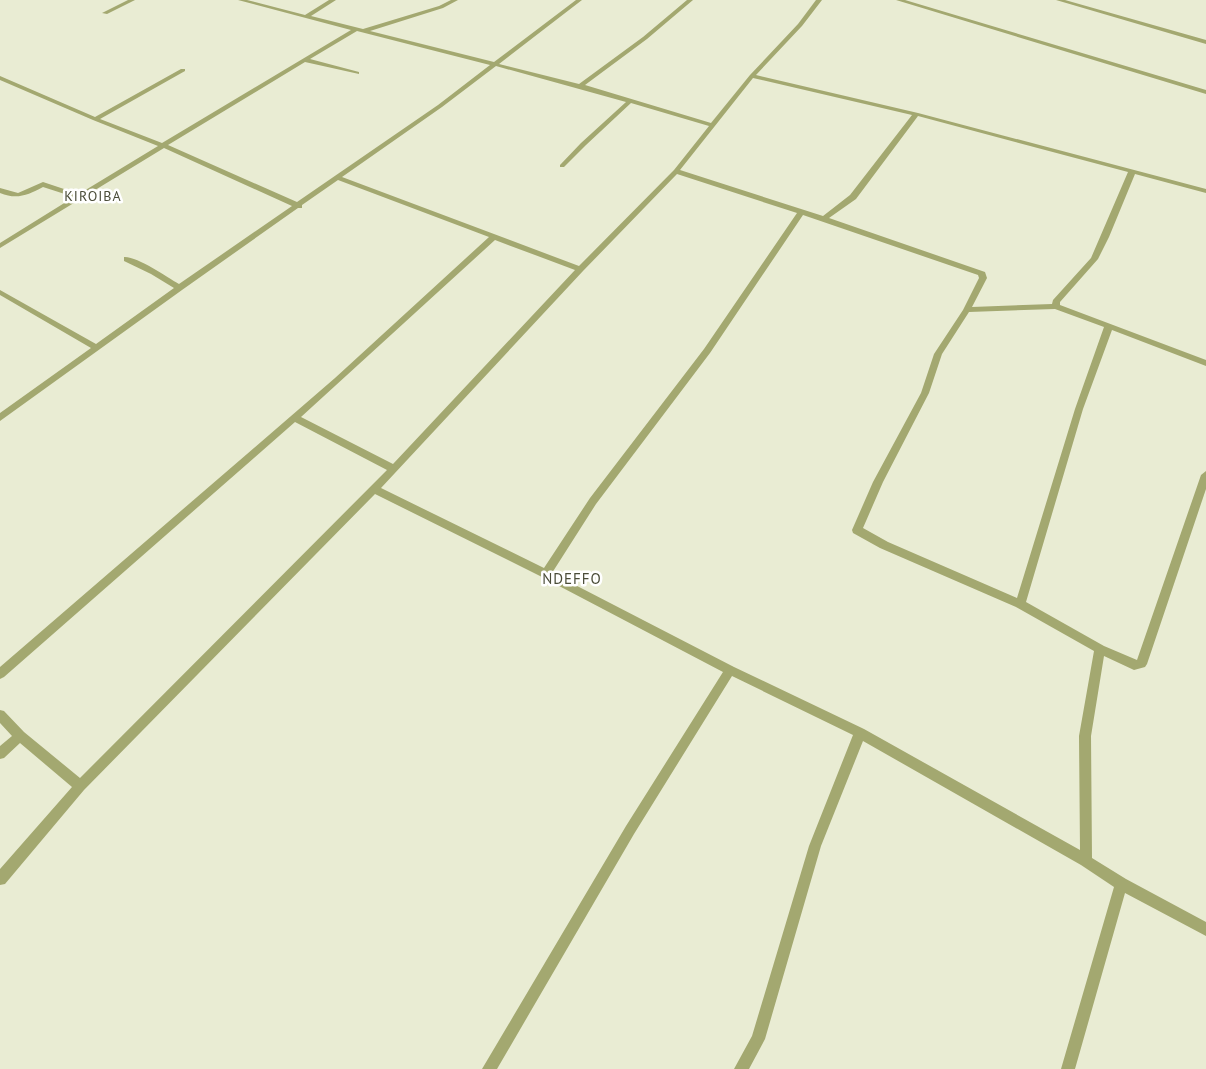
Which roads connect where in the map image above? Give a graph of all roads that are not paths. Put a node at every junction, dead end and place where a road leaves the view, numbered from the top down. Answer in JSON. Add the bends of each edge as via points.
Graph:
{"nodes":[{"id":1,"x":132,"y":0,"type":"edge"},
{"id":2,"x":241,"y":0,"type":"edge"},
{"id":3,"x":333,"y":0,"type":"edge"},
{"id":4,"x":455,"y":0,"type":"edge"},
{"id":5,"x":579,"y":0,"type":"edge"},
{"id":6,"x":690,"y":0,"type":"edge"},
{"id":7,"x":819,"y":0,"type":"edge"},
{"id":8,"x":899,"y":0,"type":"edge"},
{"id":9,"x":1059,"y":0,"type":"edge"},
{"id":10,"x":105,"y":13,"type":"dead end"},
{"id":11,"x":305,"y":17,"type":"junction"},
{"id":12,"x":359,"y":31,"type":"junction"},
{"id":13,"x":1206,"y":42,"type":"edge"},
{"id":14,"x":305,"y":60,"type":"junction"},
{"id":15,"x":492,"y":65,"type":"junction"},
{"id":16,"x":182,"y":70,"type":"dead end"},
{"id":17,"x":357,"y":73,"type":"dead end"},
{"id":18,"x":752,"y":76,"type":"junction"},
{"id":19,"x":0,"y":78,"type":"edge"},
{"id":20,"x":580,"y":86,"type":"junction"},
{"id":21,"x":1206,"y":92,"type":"edge"},
{"id":22,"x":630,"y":101,"type":"junction"},
{"id":23,"x":916,"y":114,"type":"junction"},
{"id":24,"x":95,"y":118,"type":"junction"},
{"id":25,"x":712,"y":125,"type":"junction"},
{"id":26,"x":165,"y":146,"type":"junction"},
{"id":27,"x":562,"y":166,"type":"dead end"},
{"id":28,"x":676,"y":171,"type":"junction"},
{"id":29,"x":1132,"y":172,"type":"junction"},
{"id":30,"x":338,"y":178,"type":"junction"},
{"id":31,"x":0,"y":190,"type":"edge"},
{"id":32,"x":1206,"y":191,"type":"edge"},
{"id":33,"x":79,"y":197,"type":"junction"},
{"id":34,"x":300,"y":206,"type":"junction"},
{"id":35,"x":801,"y":212,"type":"junction"},
{"id":36,"x":824,"y":219,"type":"junction"},
{"id":37,"x":494,"y":236,"type":"junction"},
{"id":38,"x":0,"y":246,"type":"edge"},
{"id":39,"x":127,"y":260,"type":"dead end"},
{"id":40,"x":580,"y":269,"type":"junction"},
{"id":41,"x":178,"y":288,"type":"junction"},
{"id":42,"x":0,"y":292,"type":"edge"},
{"id":43,"x":9,"y":297,"type":"junction"},
{"id":44,"x":0,"y":302,"type":"edge"},
{"id":45,"x":1056,"y":306,"type":"junction"},
{"id":46,"x":967,"y":310,"type":"junction"},
{"id":47,"x":1110,"y":326,"type":"junction"},
{"id":48,"x":97,"y":348,"type":"junction"},
{"id":49,"x":1206,"y":363,"type":"edge"},
{"id":50,"x":0,"y":418,"type":"edge"},
{"id":51,"x":295,"y":418,"type":"junction"},
{"id":52,"x":394,"y":469,"type":"junction"},
{"id":53,"x":1206,"y":476,"type":"edge"},
{"id":54,"x":374,"y":489,"type":"junction"},
{"id":55,"x":546,"y":574,"type":"junction"},
{"id":56,"x":1020,"y":604,"type":"junction"},
{"id":57,"x":1100,"y":649,"type":"junction"},
{"id":58,"x":730,"y":670,"type":"junction"},
{"id":59,"x":0,"y":674,"type":"edge"},
{"id":60,"x":0,"y":715,"type":"edge"},
{"id":61,"x":860,"y":733,"type":"junction"},
{"id":62,"x":20,"y":736,"type":"junction"},
{"id":63,"x":0,"y":754,"type":"edge"},
{"id":64,"x":80,"y":786,"type":"junction"},
{"id":65,"x":1086,"y":861,"type":"junction"},
{"id":66,"x":0,"y":879,"type":"edge"},
{"id":67,"x":1121,"y":884,"type":"junction"},
{"id":68,"x":1206,"y":929,"type":"edge"},
{"id":69,"x":490,"y":1069,"type":"edge"},
{"id":70,"x":741,"y":1069,"type":"edge"},
{"id":71,"x":1068,"y":1069,"type":"edge"}],
"edges":[{"from":1,"to":10,"type":"street"},
{"from":2,"to":11,"type":"street"},
{"from":3,"to":11,"type":"street"},
{"from":4,"to":12,"type":"street"},
{"from":5,"to":15,"type":"street"},
{"from":6,"to":20,"type":"street","via":[[646,38]]},
{"from":7,"to":18,"type":"street"},
{"from":8,"to":21,"type":"street"},
{"from":9,"to":13,"type":"street"},
{"from":11,"to":12,"type":"street"},
{"from":12,"to":14,"type":"street"},
{"from":12,"to":15,"type":"street"},
{"from":14,"to":17,"type":"street"},
{"from":14,"to":26,"type":"street"},
{"from":15,"to":20,"type":"street"},
{"from":15,"to":30,"type":"street"},
{"from":16,"to":24,"type":"street"},
{"from":18,"to":23,"type":"street"},
{"from":18,"to":25,"type":"street"},
{"from":19,"to":24,"type":"street"},
{"from":20,"to":22,"type":"street"},
{"from":22,"to":25,"type":"street"},
{"from":22,"to":27,"type":"street"},
{"from":23,"to":29,"type":"street"},
{"from":23,"to":36,"type":"street","via":[[853,197]]},
{"from":24,"to":26,"type":"street"},
{"from":25,"to":28,"type":"street"},
{"from":26,"to":33,"type":"street"},
{"from":26,"to":34,"type":"street"},
{"from":28,"to":35,"type":"street"},
{"from":28,"to":40,"type":"street"},
{"from":29,"to":32,"type":"street"},
{"from":29,"to":45,"type":"street","via":[[1094,259],[1056,302]]},
{"from":30,"to":34,"type":"street"},
{"from":30,"to":37,"type":"street"},
{"from":31,"to":33,"type":"street","via":[[19,196],[43,184]]},
{"from":33,"to":38,"type":"street"},
{"from":34,"to":41,"type":"street"},
{"from":35,"to":36,"type":"street"},
{"from":35,"to":55,"type":"street","via":[[707,351],[593,501]]},
{"from":36,"to":46,"type":"street","via":[[982,274]]},
{"from":37,"to":40,"type":"street"},
{"from":37,"to":51,"type":"street"},
{"from":39,"to":41,"type":"street"},
{"from":40,"to":52,"type":"street"},
{"from":41,"to":48,"type":"street"},
{"from":42,"to":43,"type":"street"},
{"from":43,"to":44,"type":"street"},
{"from":43,"to":48,"type":"street"},
{"from":45,"to":46,"type":"street"},
{"from":45,"to":47,"type":"street"},
{"from":46,"to":56,"type":"street","via":[[938,354],[925,393],[878,482],[857,530]]},
{"from":47,"to":49,"type":"street"},
{"from":47,"to":56,"type":"street","via":[[1079,409]]},
{"from":48,"to":50,"type":"street"},
{"from":51,"to":52,"type":"street"},
{"from":51,"to":59,"type":"street"},
{"from":52,"to":54,"type":"street"},
{"from":53,"to":57,"type":"street","via":[[1141,664],[1134,665]]},
{"from":54,"to":55,"type":"street"},
{"from":54,"to":64,"type":"street"},
{"from":55,"to":58,"type":"street"},
{"from":56,"to":57,"type":"street"},
{"from":57,"to":65,"type":"street","via":[[1085,736]]},
{"from":58,"to":61,"type":"street"},
{"from":58,"to":69,"type":"street","via":[[630,830]]},
{"from":60,"to":62,"type":"street"},
{"from":61,"to":65,"type":"street"},
{"from":61,"to":70,"type":"street","via":[[816,846],[758,1039]]},
{"from":62,"to":63,"type":"street"},
{"from":62,"to":64,"type":"street"},
{"from":64,"to":66,"type":"street"},
{"from":65,"to":67,"type":"street"},
{"from":67,"to":68,"type":"street"},
{"from":67,"to":71,"type":"street"}]}
